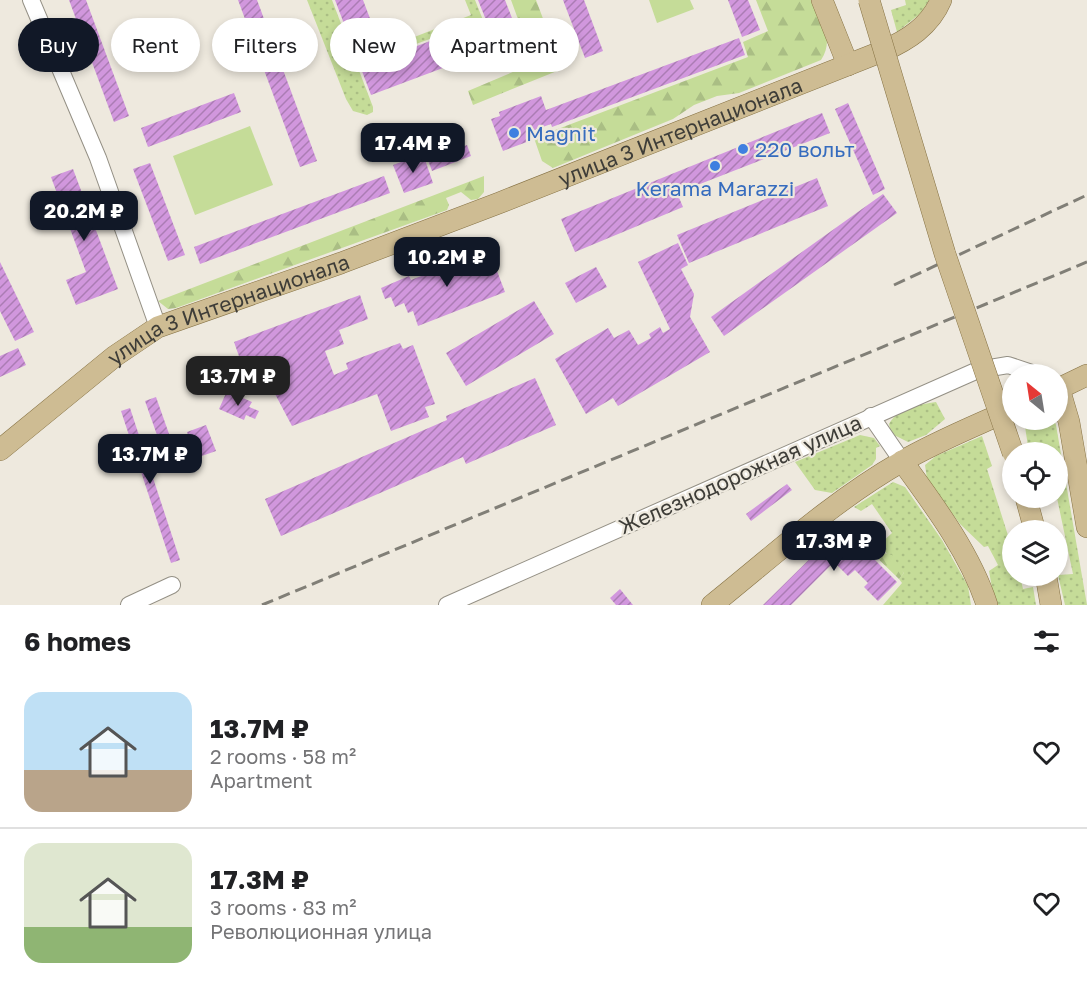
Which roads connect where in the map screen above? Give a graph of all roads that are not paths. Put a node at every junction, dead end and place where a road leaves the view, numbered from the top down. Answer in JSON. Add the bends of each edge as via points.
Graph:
{"nodes":[{"id":1,"x":31,"y":0,"type":"edge"},
{"id":2,"x":822,"y":0,"type":"edge"},
{"id":3,"x":869,"y":0,"type":"edge"},
{"id":4,"x":941,"y":0,"type":"edge"},
{"id":5,"x":848,"y":65,"type":"junction"},
{"id":6,"x":158,"y":327,"type":"junction"},
{"id":7,"x":1002,"y":366,"type":"edge"},
{"id":8,"x":1087,"y":375,"type":"edge"},
{"id":9,"x":1068,"y":384,"type":"edge"},
{"id":10,"x":1002,"y":414,"type":"edge"},
{"id":11,"x":871,"y":416,"type":"junction"},
{"id":12,"x":1068,"y":419,"type":"edge"},
{"id":13,"x":1009,"y":442,"type":"edge"},
{"id":14,"x":0,"y":450,"type":"edge"},
{"id":15,"x":902,"y":461,"type":"junction"},
{"id":16,"x":1087,"y":527,"type":"edge"},
{"id":17,"x":172,"y":585,"type":"dead end"},
{"id":18,"x":1048,"y":586,"type":"edge"},
{"id":19,"x":129,"y":605,"type":"edge"},
{"id":20,"x":447,"y":605,"type":"edge"},
{"id":21,"x":712,"y":605,"type":"edge"},
{"id":22,"x":987,"y":605,"type":"edge"},
{"id":23,"x":1051,"y":605,"type":"edge"}],
"edges":[{"from":1,"to":6,"type":"street","via":[[98,158]]},
{"from":2,"to":5,"type":"main road"},
{"from":3,"to":13,"type":"main road","bridge":true,"via":[[945,254]]},
{"from":4,"to":5,"type":"main road","name":"улица 3 Интернационала","via":[[931,19],[903,43]]},
{"from":5,"to":6,"type":"main road","name":"улица 3 Интернационала","via":[[341,263]]},
{"from":6,"to":14,"type":"main road","name":"улица 3 Интернационала","via":[[115,356]]},
{"from":7,"to":11,"type":"street","name":"Железнодорожная улица","via":[[978,370]]},
{"from":8,"to":9,"type":"main road"},
{"from":10,"to":15,"type":"main road"},
{"from":11,"to":15,"type":"street"},
{"from":11,"to":20,"type":"street","name":"Железнодорожная улица"},
{"from":12,"to":16,"type":"main road"},
{"from":15,"to":21,"type":"main road","via":[[828,511]]},
{"from":15,"to":22,"type":"main road","via":[[979,579]]},
{"from":17,"to":19,"type":"street"},
{"from":18,"to":23,"type":"main road"}]}
